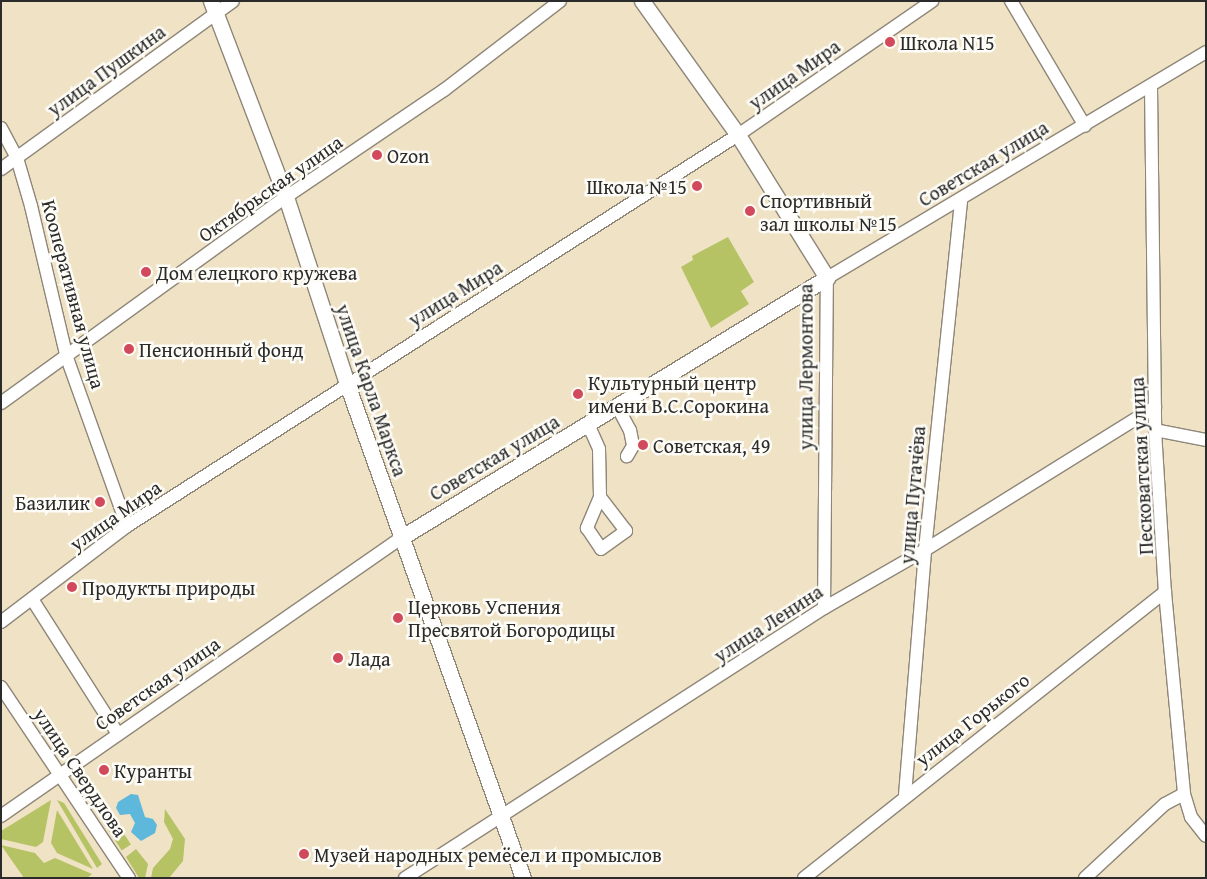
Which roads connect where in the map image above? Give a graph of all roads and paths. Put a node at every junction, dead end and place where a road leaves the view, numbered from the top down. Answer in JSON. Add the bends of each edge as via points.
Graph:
{"nodes":[{"id":1,"x":232,"y":1,"type":"edge"},
{"id":2,"x":560,"y":1,"type":"edge"},
{"id":3,"x":642,"y":1,"type":"edge"},
{"id":4,"x":932,"y":1,"type":"edge"},
{"id":5,"x":1011,"y":1,"type":"edge"},
{"id":6,"x":213,"y":8,"type":"edge"},
{"id":7,"x":1206,"y":52,"type":"edge"},
{"id":8,"x":1151,"y":87,"type":"junction"},
{"id":9,"x":1085,"y":126,"type":"junction"},
{"id":10,"x":1,"y":128,"type":"edge"},
{"id":11,"x":738,"y":135,"type":"junction"},
{"id":12,"x":17,"y":158,"type":"junction"},
{"id":13,"x":1,"y":169,"type":"edge"},
{"id":14,"x":286,"y":197,"type":"junction"},
{"id":15,"x":961,"y":200,"type":"junction"},
{"id":16,"x":827,"y":278,"type":"junction"},
{"id":17,"x":67,"y":358,"type":"junction"},
{"id":18,"x":347,"y":384,"type":"junction"},
{"id":19,"x":1,"y":403,"type":"edge"},
{"id":20,"x":617,"y":406,"type":"junction"},
{"id":21,"x":1156,"y":407,"type":"junction"},
{"id":22,"x":588,"y":424,"type":"junction"},
{"id":23,"x":1155,"y":430,"type":"junction"},
{"id":24,"x":1206,"y":440,"type":"edge"},
{"id":25,"x":627,"y":456,"type":"dead end"},
{"id":26,"x":600,"y":497,"type":"dead end"},
{"id":27,"x":127,"y":526,"type":"junction"},
{"id":28,"x":402,"y":537,"type":"junction"},
{"id":29,"x":925,"y":550,"type":"junction"},
{"id":30,"x":1165,"y":592,"type":"junction"},
{"id":31,"x":32,"y":598,"type":"junction"},
{"id":32,"x":824,"y":608,"type":"junction"},
{"id":33,"x":1,"y":622,"type":"edge"},
{"id":34,"x":1,"y":687,"type":"edge"},
{"id":35,"x":118,"y":734,"type":"junction"},
{"id":36,"x":60,"y":774,"type":"junction"},
{"id":37,"x":1184,"y":794,"type":"junction"},
{"id":38,"x":905,"y":795,"type":"junction"},
{"id":39,"x":1,"y":816,"type":"edge"},
{"id":40,"x":502,"y":818,"type":"junction"},
{"id":41,"x":1206,"y":836,"type":"edge"},
{"id":42,"x":129,"y":878,"type":"edge"},
{"id":43,"x":405,"y":878,"type":"edge"},
{"id":44,"x":523,"y":878,"type":"edge"},
{"id":45,"x":804,"y":878,"type":"edge"},
{"id":46,"x":1085,"y":878,"type":"edge"}],
"edges":[{"from":1,"to":6,"type":"street","name":"улица Пушкина"},
{"from":2,"to":14,"type":"street","name":"Октябрьская улица","via":[[444,90]]},
{"from":3,"to":11,"type":"main road","name":"улица Лермонтова"},
{"from":4,"to":11,"type":"street","name":"улица Мира"},
{"from":5,"to":9,"type":"street"},
{"from":6,"to":12,"type":"street","name":"улица Пушкина"},
{"from":6,"to":14,"type":"main road","name":"улица Карла Маркса"},
{"from":7,"to":8,"type":"street","name":"Советская улица"},
{"from":8,"to":9,"type":"street","name":"Советская улица"},
{"from":8,"to":21,"type":"street","name":"Песковатская улица"},
{"from":9,"to":15,"type":"street","name":"Советская улица"},
{"from":10,"to":12,"type":"street","name":"Кооперативная улица"},
{"from":11,"to":16,"type":"main road","name":"улица Лермонтова"},
{"from":11,"to":18,"type":"street","name":"улица Мира"},
{"from":12,"to":13,"type":"street","name":"улица Пушкина"},
{"from":12,"to":17,"type":"street","name":"Кооперативная улица"},
{"from":14,"to":17,"type":"street","name":"Октябрьская улица"},
{"from":14,"to":18,"type":"main road","name":"улица Карла Маркса"},
{"from":15,"to":16,"type":"street","name":"Советская улица"},
{"from":15,"to":29,"type":"street","name":"улица Пугачёва"},
{"from":16,"to":20,"type":"main road","name":"Советская улица"},
{"from":16,"to":32,"type":"street","name":"улица Лермонтова"},
{"from":17,"to":19,"type":"street","name":"Октябрьская улица"},
{"from":17,"to":27,"type":"street","name":"Кооперативная улица"},
{"from":18,"to":27,"type":"street","name":"улица Мира"},
{"from":18,"to":28,"type":"main road","name":"улица Карла Маркса"},
{"from":20,"to":22,"type":"main road","name":"Советская улица"},
{"from":20,"to":25,"type":"street","via":[[633,446]]},
{"from":21,"to":23,"type":"street","name":"Песковатская улица"},
{"from":21,"to":29,"type":"street","name":"улица Ленина"},
{"from":22,"to":26,"type":"street","via":[[599,449]]},
{"from":22,"to":28,"type":"main road","name":"Советская улица"},
{"from":23,"to":24,"type":"street"},
{"from":23,"to":30,"type":"street","name":"Песковатская улица"},
{"from":27,"to":31,"type":"street","name":"улица Мира"},
{"from":28,"to":35,"type":"street","name":"Советская улица"},
{"from":28,"to":40,"type":"main road","name":"улица Карла Маркса"},
{"from":29,"to":32,"type":"street","name":"улица Ленина"},
{"from":29,"to":38,"type":"street","name":"улица Пугачёва"},
{"from":30,"to":37,"type":"street","name":"Песковатская улица"},
{"from":30,"to":38,"type":"street","name":"улица Горького"},
{"from":31,"to":33,"type":"street","name":"улица Мира"},
{"from":31,"to":35,"type":"street"},
{"from":32,"to":40,"type":"street","name":"улица Ленина"},
{"from":34,"to":36,"type":"street","name":"улица Свердлова"},
{"from":35,"to":36,"type":"street","name":"Советская улица"},
{"from":36,"to":39,"type":"street","name":"Советская улица"},
{"from":36,"to":42,"type":"street","name":"улица Свердлова"},
{"from":37,"to":41,"type":"street","name":"Песковатская улица","via":[[1191,817]]},
{"from":37,"to":46,"type":"street","via":[[1165,804]]},
{"from":38,"to":45,"type":"street","name":"улица Горького"},
{"from":40,"to":43,"type":"street","name":"улица Ленина"},
{"from":40,"to":44,"type":"main road","name":"улица Карла Маркса"}]}
